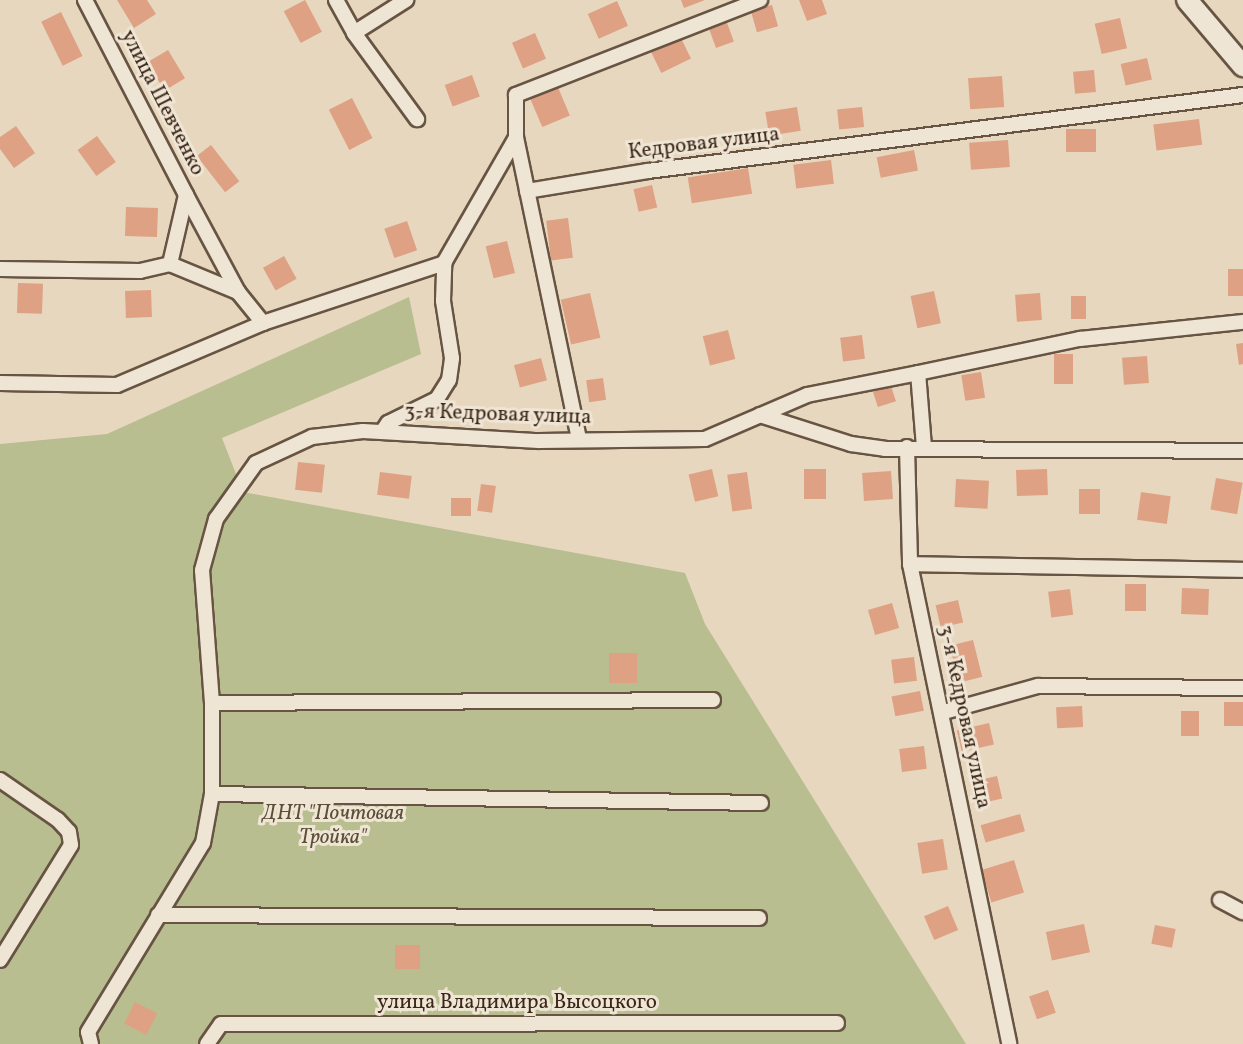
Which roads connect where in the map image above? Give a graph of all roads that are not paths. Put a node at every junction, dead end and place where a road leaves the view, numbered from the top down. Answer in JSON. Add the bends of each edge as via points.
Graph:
{"nodes":[{"id":1,"x":85,"y":0,"type":"edge"},
{"id":2,"x":336,"y":0,"type":"edge"},
{"id":3,"x":406,"y":0,"type":"edge"},
{"id":4,"x":760,"y":0,"type":"edge"},
{"id":5,"x":1187,"y":0,"type":"edge"},
{"id":6,"x":354,"y":33,"type":"junction"},
{"id":7,"x":1243,"y":66,"type":"edge"},
{"id":8,"x":1243,"y":95,"type":"edge"},
{"id":9,"x":417,"y":119,"type":"dead end"},
{"id":10,"x":516,"y":138,"type":"junction"},
{"id":11,"x":527,"y":190,"type":"junction"},
{"id":12,"x":186,"y":195,"type":"junction"},
{"id":13,"x":444,"y":263,"type":"junction"},
{"id":14,"x":170,"y":264,"type":"junction"},
{"id":15,"x":0,"y":269,"type":"edge"},
{"id":16,"x":238,"y":292,"type":"junction"},
{"id":17,"x":1243,"y":322,"type":"edge"},
{"id":18,"x":263,"y":323,"type":"junction"},
{"id":19,"x":918,"y":373,"type":"junction"},
{"id":20,"x":0,"y":382,"type":"edge"},
{"id":21,"x":760,"y":415,"type":"junction"},
{"id":22,"x":382,"y":432,"type":"junction"},
{"id":23,"x":579,"y":439,"type":"junction"},
{"id":24,"x":908,"y":447,"type":"junction"},
{"id":25,"x":924,"y":447,"type":"junction"},
{"id":26,"x":1243,"y":451,"type":"edge"},
{"id":27,"x":910,"y":564,"type":"junction"},
{"id":28,"x":1243,"y":570,"type":"edge"},
{"id":29,"x":1243,"y":688,"type":"edge"},
{"id":30,"x":713,"y":700,"type":"dead end"},
{"id":31,"x":212,"y":703,"type":"junction"},
{"id":32,"x":944,"y":712,"type":"junction"},
{"id":33,"x":0,"y":780,"type":"edge"},
{"id":34,"x":212,"y":794,"type":"junction"},
{"id":35,"x":761,"y":803,"type":"dead end"},
{"id":36,"x":1220,"y":900,"type":"dead end"},
{"id":37,"x":1243,"y":912,"type":"edge"},
{"id":38,"x":158,"y":915,"type":"junction"},
{"id":39,"x":759,"y":918,"type":"dead end"},
{"id":40,"x":0,"y":960,"type":"edge"},
{"id":41,"x":837,"y":1023,"type":"dead end"},
{"id":42,"x":87,"y":1040,"type":"edge"},
{"id":43,"x":207,"y":1044,"type":"edge"},
{"id":44,"x":1009,"y":1044,"type":"edge"}],
"edges":[{"from":1,"to":12,"type":"street","name":"улица Шевченко"},
{"from":2,"to":6,"type":"street"},
{"from":3,"to":6,"type":"street"},
{"from":4,"to":10,"type":"street","via":[[516,94]]},
{"from":5,"to":7,"type":"street"},
{"from":6,"to":9,"type":"street"},
{"from":8,"to":11,"type":"street","name":"Кедровая улица"},
{"from":10,"to":11,"type":"street"},
{"from":10,"to":13,"type":"street"},
{"from":11,"to":23,"type":"street"},
{"from":12,"to":14,"type":"street","name":"улица Шевченко"},
{"from":12,"to":16,"type":"street"},
{"from":13,"to":18,"type":"street"},
{"from":13,"to":22,"type":"street","via":[[443,301],[452,358],[449,380],[432,404],[388,423]]},
{"from":14,"to":15,"type":"street","via":[[140,271]]},
{"from":14,"to":16,"type":"street"},
{"from":16,"to":18,"type":"street"},
{"from":17,"to":19,"type":"street","via":[[1080,339]]},
{"from":18,"to":20,"type":"street","via":[[117,385]]},
{"from":19,"to":21,"type":"street","via":[[807,395]]},
{"from":19,"to":25,"type":"street"},
{"from":21,"to":23,"type":"street","name":"3-я Кедровая улица","via":[[705,439]]},
{"from":21,"to":24,"type":"street","via":[[851,444]]},
{"from":22,"to":23,"type":"street","name":"3-я Кедровая улица"},
{"from":22,"to":31,"type":"street","name":"3-я Кедровая улица","via":[[329,433],[256,463],[216,519],[202,570]]},
{"from":24,"to":25,"type":"street"},
{"from":24,"to":27,"type":"street","name":"3-я Кедровая улица"},
{"from":25,"to":26,"type":"street","via":[[1072,453]]},
{"from":27,"to":28,"type":"street"},
{"from":27,"to":32,"type":"street","name":"3-я Кедровая улица"},
{"from":29,"to":32,"type":"street","via":[[1038,686]]},
{"from":30,"to":31,"type":"street"},
{"from":31,"to":34,"type":"street"},
{"from":32,"to":44,"type":"street","name":"3-я Кедровая улица"},
{"from":33,"to":40,"type":"street","via":[[69,832],[71,845]]},
{"from":34,"to":35,"type":"street"},
{"from":34,"to":38,"type":"street","via":[[203,843]]},
{"from":36,"to":37,"type":"street"},
{"from":38,"to":39,"type":"street"},
{"from":38,"to":42,"type":"street"},
{"from":41,"to":43,"type":"street","name":"улица Владимира Высоцкого","via":[[221,1024]]}]}
